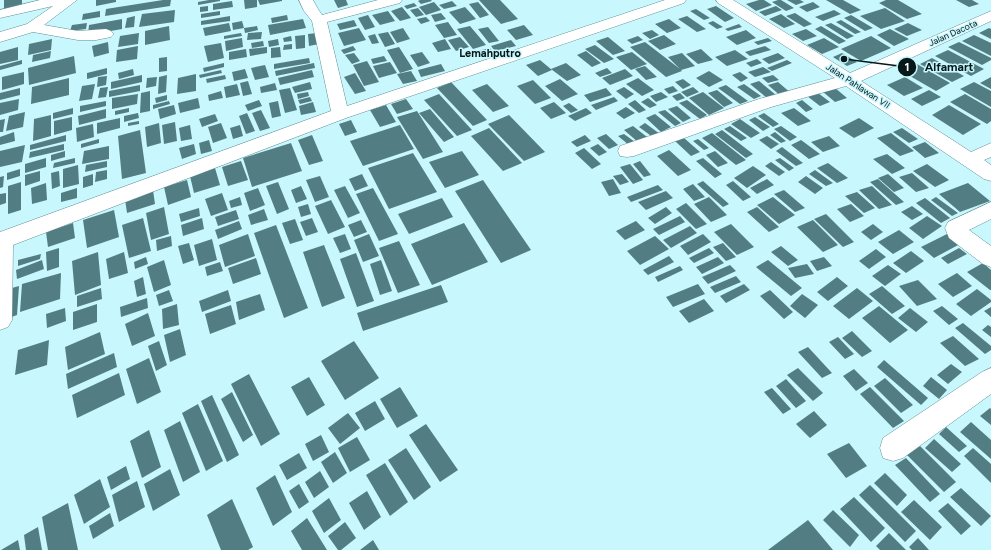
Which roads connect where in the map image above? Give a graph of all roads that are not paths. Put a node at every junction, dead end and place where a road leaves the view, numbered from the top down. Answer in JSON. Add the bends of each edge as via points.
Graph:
{"nodes":[{"id":1,"x":58,"y":0,"type":"edge"},
{"id":2,"x":70,"y":0,"type":"edge"},
{"id":3,"x":306,"y":0,"type":"edge"},
{"id":4,"x":395,"y":0,"type":"edge"},
{"id":5,"x":679,"y":0,"type":"edge"},
{"id":6,"x":723,"y":0,"type":"edge"},
{"id":7,"x":0,"y":14,"type":"edge"},
{"id":8,"x":991,"y":15,"type":"edge"},
{"id":9,"x":319,"y":20,"type":"junction"},
{"id":10,"x":32,"y":27,"type":"junction"},
{"id":11,"x":106,"y":34,"type":"dead end"},
{"id":12,"x":0,"y":37,"type":"edge"},
{"id":13,"x":849,"y":80,"type":"junction"},
{"id":14,"x":340,"y":114,"type":"junction"},
{"id":15,"x":991,"y":148,"type":"edge"},
{"id":16,"x":626,"y":151,"type":"dead end"},
{"id":17,"x":970,"y":160,"type":"junction"},
{"id":18,"x":991,"y":174,"type":"edge"},
{"id":19,"x":991,"y":210,"type":"edge"},
{"id":20,"x":2,"y":241,"type":"edge"},
{"id":21,"x":991,"y":258,"type":"edge"},
{"id":22,"x":0,"y":320,"type":"edge"},
{"id":23,"x":991,"y":380,"type":"edge"},
{"id":24,"x":893,"y":448,"type":"dead end"}],
"edges":[{"from":1,"to":7,"type":"street"},
{"from":2,"to":10,"type":"street"},
{"from":3,"to":9,"type":"street"},
{"from":4,"to":9,"type":"street"},
{"from":5,"to":14,"type":"street"},
{"from":6,"to":13,"type":"street","name":"Jalan Pahlawan VII"},
{"from":8,"to":13,"type":"street","name":"Jalan Dacota"},
{"from":9,"to":14,"type":"street"},
{"from":10,"to":11,"type":"street","via":[[80,35]]},
{"from":10,"to":12,"type":"street"},
{"from":13,"to":16,"type":"street","name":"Jalan Dacota","via":[[750,108]]},
{"from":13,"to":17,"type":"street","name":"Jalan Pahlawan VII"},
{"from":14,"to":20,"type":"street"},
{"from":15,"to":17,"type":"street"},
{"from":17,"to":18,"type":"street","name":"Jalan Pahlawan VII"},
{"from":19,"to":21,"type":"street","via":[[955,228],[956,232]]},
{"from":20,"to":22,"type":"street"},
{"from":23,"to":24,"type":"street"}]}
